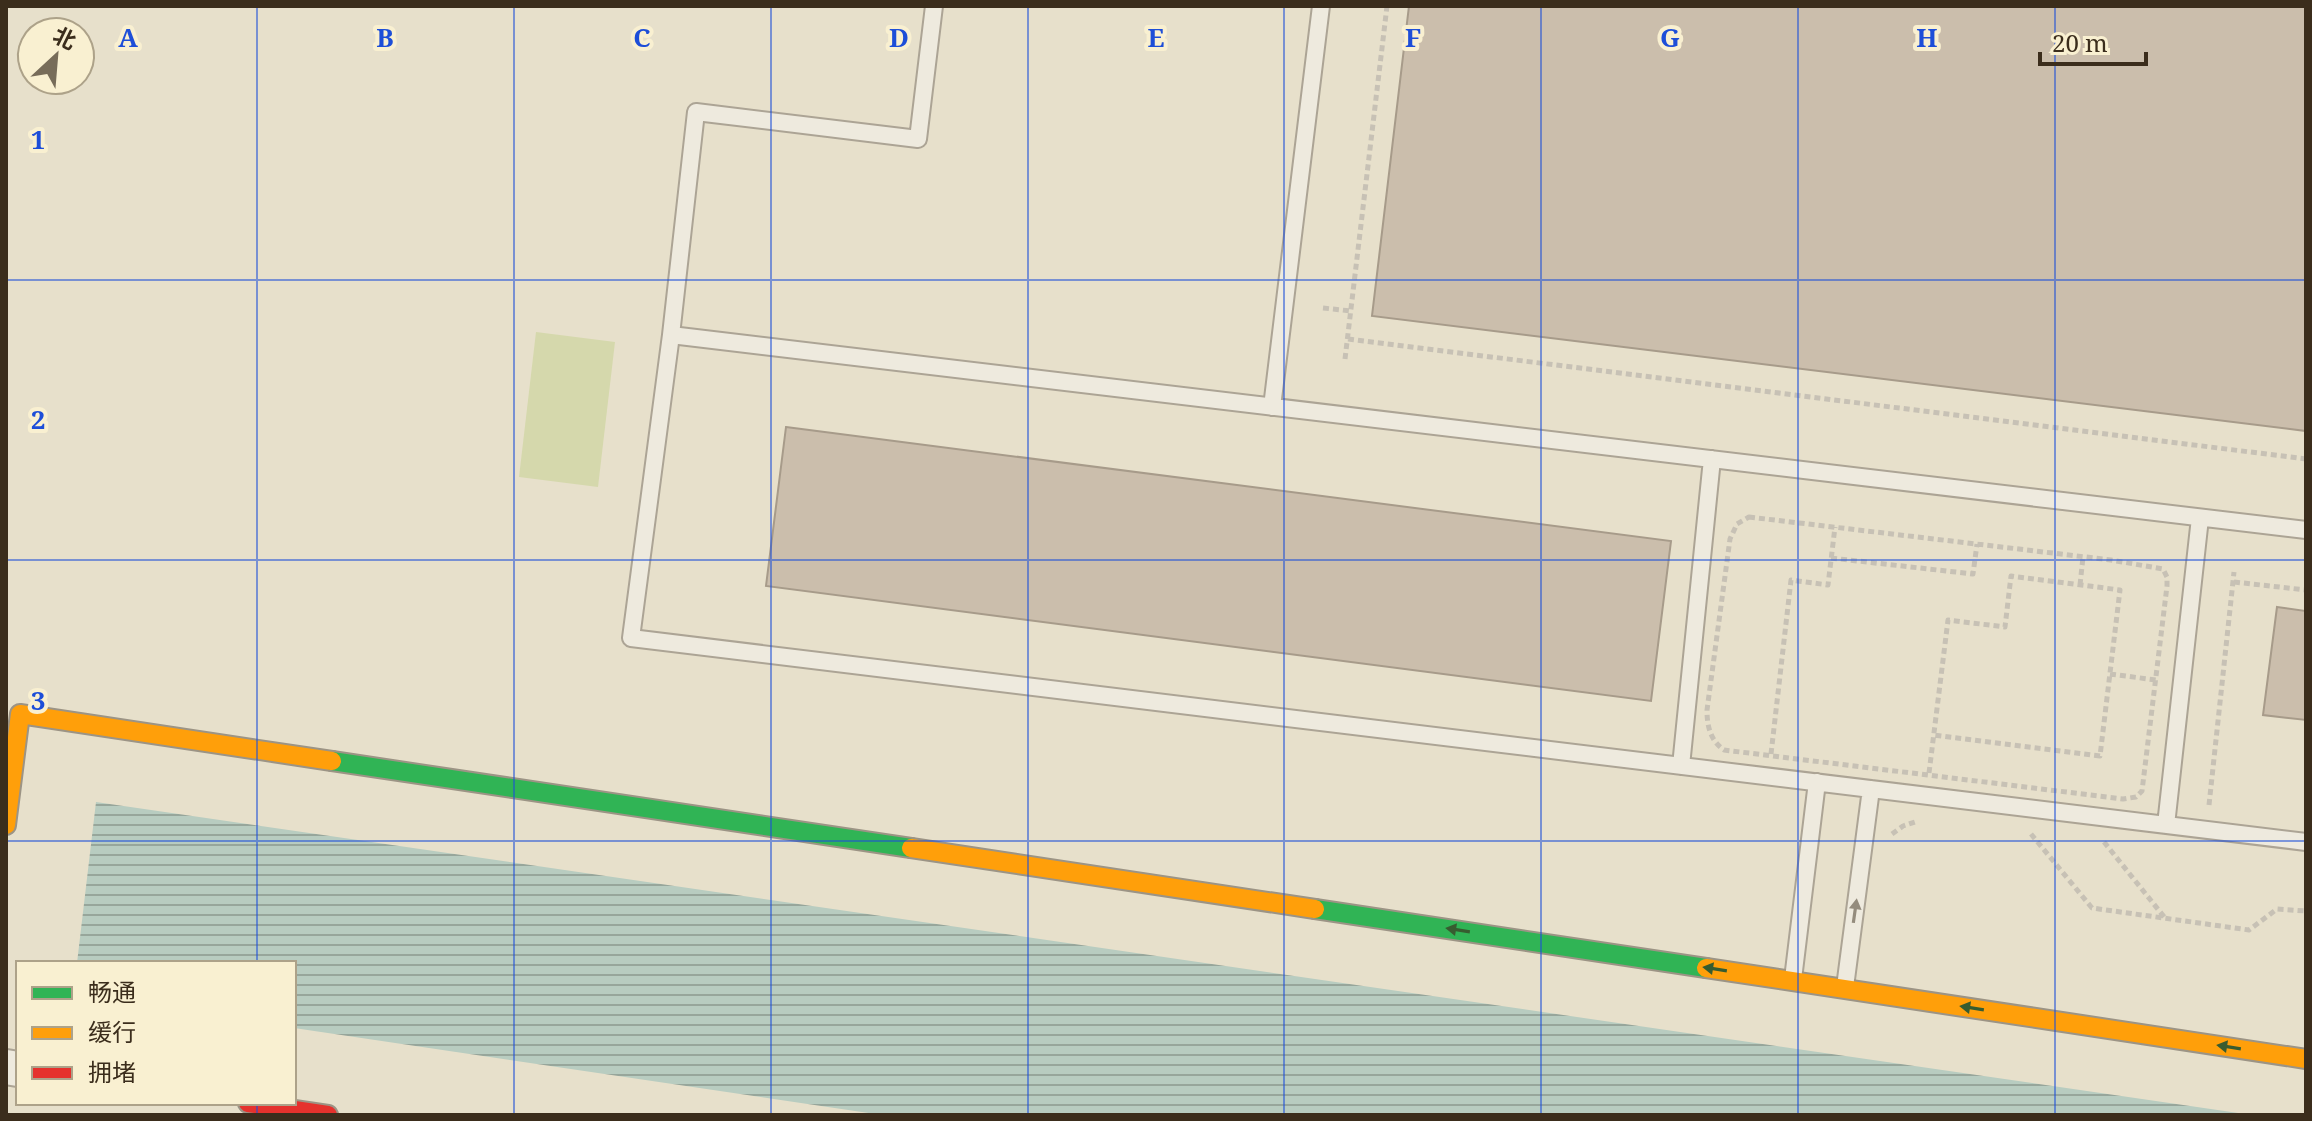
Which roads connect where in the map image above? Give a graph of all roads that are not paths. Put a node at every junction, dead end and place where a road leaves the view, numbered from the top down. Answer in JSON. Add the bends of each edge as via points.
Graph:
{"nodes":[{"id":1,"x":934,"y":6,"type":"edge"},
{"id":2,"x":1321,"y":6,"type":"edge"},
{"id":3,"x":671,"y":335,"type":"junction"},
{"id":4,"x":1272,"y":407,"type":"junction"},
{"id":5,"x":1712,"y":459,"type":"junction"},
{"id":6,"x":2200,"y":518,"type":"junction"},
{"id":7,"x":2306,"y":530,"type":"edge"},
{"id":8,"x":1681,"y":766,"type":"junction"},
{"id":9,"x":1817,"y":782,"type":"junction"},
{"id":10,"x":1871,"y":789,"type":"junction"},
{"id":11,"x":6,"y":825,"type":"edge"},
{"id":12,"x":2166,"y":825,"type":"junction"},
{"id":13,"x":2306,"y":842,"type":"edge"},
{"id":14,"x":1792,"y":981,"type":"junction"},
{"id":15,"x":1845,"y":989,"type":"junction"},
{"id":16,"x":2306,"y":1059,"type":"edge"},
{"id":17,"x":261,"y":1105,"type":"edge"},
{"id":18,"x":328,"y":1115,"type":"edge"}],
"edges":[{"from":1,"to":3,"type":"lane","via":[[918,139],[696,112]]},
{"from":2,"to":4,"type":"lane"},
{"from":3,"to":4,"type":"lane"},
{"from":3,"to":8,"type":"lane","via":[[631,638]]},
{"from":4,"to":5,"type":"lane"},
{"from":5,"to":6,"type":"lane"},
{"from":5,"to":8,"type":"lane"},
{"from":6,"to":7,"type":"lane"},
{"from":6,"to":12,"type":"lane"},
{"from":8,"to":9,"type":"lane"},
{"from":9,"to":10,"type":"lane"},
{"from":9,"to":14,"type":"lane"},
{"from":10,"to":12,"type":"lane"},
{"from":15,"to":10,"type":"lane","one_way":true},
{"from":14,"to":11,"type":"street","one_way":true,"via":[[20,714]]},
{"from":12,"to":13,"type":"lane"},
{"from":14,"to":15,"type":"street"},
{"from":16,"to":15,"type":"street","one_way":true},
{"from":17,"to":18,"type":"street"}]}
